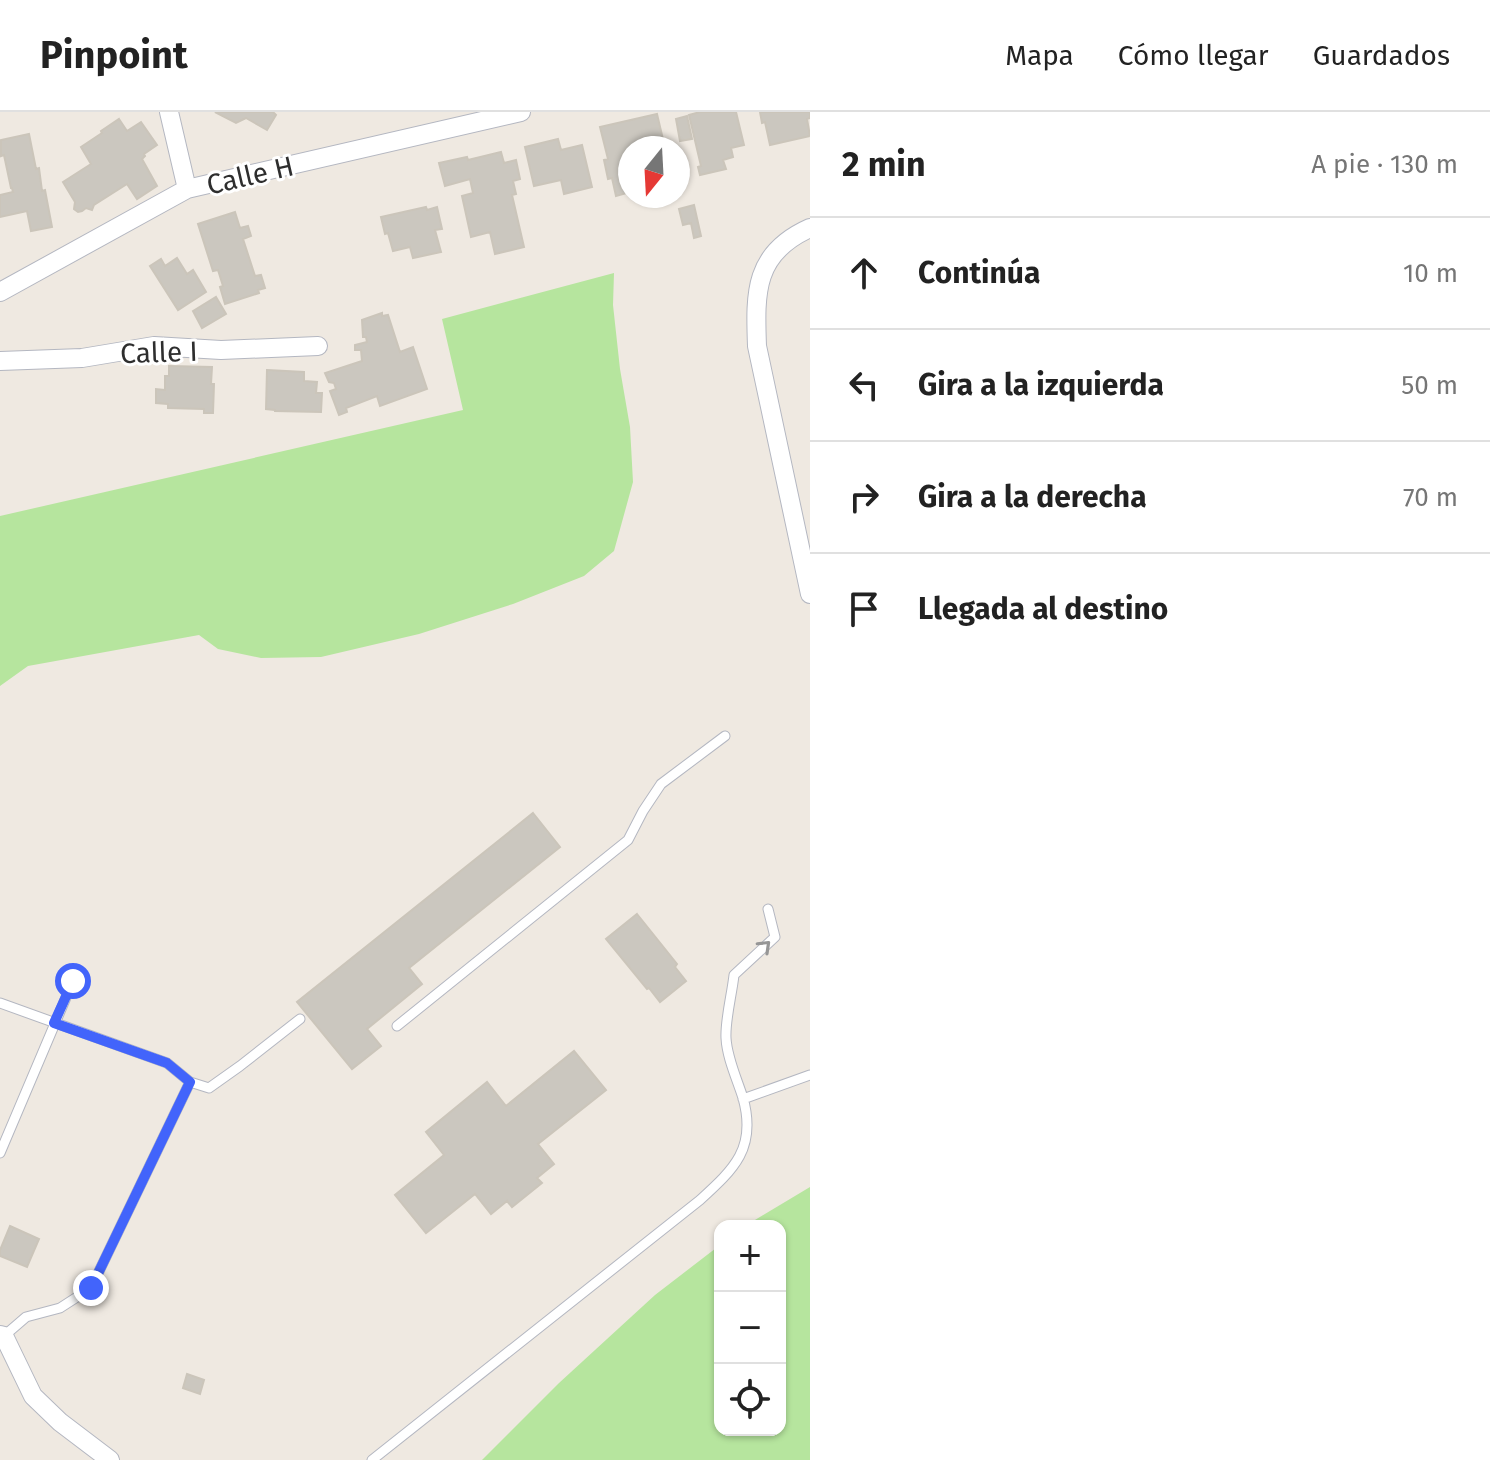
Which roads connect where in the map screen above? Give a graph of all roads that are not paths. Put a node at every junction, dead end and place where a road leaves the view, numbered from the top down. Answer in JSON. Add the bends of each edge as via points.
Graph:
{"nodes":[{"id":1,"x":169,"y":112,"type":"edge"},
{"id":2,"x":521,"y":112,"type":"edge"},
{"id":3,"x":187,"y":189,"type":"junction"},
{"id":4,"x":810,"y":228,"type":"edge"},
{"id":5,"x":0,"y":292,"type":"edge"},
{"id":6,"x":318,"y":346,"type":"dead end"},
{"id":7,"x":0,"y":361,"type":"edge"},
{"id":8,"x":810,"y":594,"type":"edge"},
{"id":9,"x":725,"y":736,"type":"dead end"},
{"id":10,"x":768,"y":909,"type":"dead end"},
{"id":11,"x":73,"y":981,"type":"dead end"},
{"id":12,"x":0,"y":1003,"type":"edge"},
{"id":13,"x":300,"y":1019,"type":"dead end"},
{"id":14,"x":54,"y":1023,"type":"junction"},
{"id":15,"x":397,"y":1026,"type":"dead end"},
{"id":16,"x":810,"y":1075,"type":"edge"},
{"id":17,"x":190,"y":1082,"type":"junction"},
{"id":18,"x":743,"y":1099,"type":"junction"},
{"id":19,"x":0,"y":1153,"type":"edge"},
{"id":20,"x":2,"y":1336,"type":"edge"},
{"id":21,"x":110,"y":1460,"type":"edge"},
{"id":22,"x":372,"y":1460,"type":"edge"}],
"edges":[{"from":1,"to":3,"type":"street"},
{"from":2,"to":3,"type":"street","name":"Calle H"},
{"from":3,"to":5,"type":"street","name":"Calle H"},
{"from":4,"to":8,"type":"street","via":[[767,261],[756,316],[757,346]]},
{"from":6,"to":7,"type":"street","name":"Calle I","via":[[154,346],[82,358]]},
{"from":9,"to":15,"type":"lane","via":[[661,784],[628,840]]},
{"from":18,"to":10,"type":"lane","one_way":true,"via":[[726,1038],[734,975],[775,937]]},
{"from":11,"to":14,"type":"lane"},
{"from":12,"to":14,"type":"lane"},
{"from":13,"to":17,"type":"lane","via":[[209,1088]]},
{"from":14,"to":17,"type":"lane","via":[[167,1063]]},
{"from":14,"to":19,"type":"lane"},
{"from":16,"to":18,"type":"lane"},
{"from":17,"to":20,"type":"lane","via":[[91,1288],[60,1308],[26,1317]]},
{"from":18,"to":22,"type":"lane","via":[[747,1125],[741,1157],[725,1178]]},
{"from":20,"to":21,"type":"street","via":[[33,1396]]}]}
